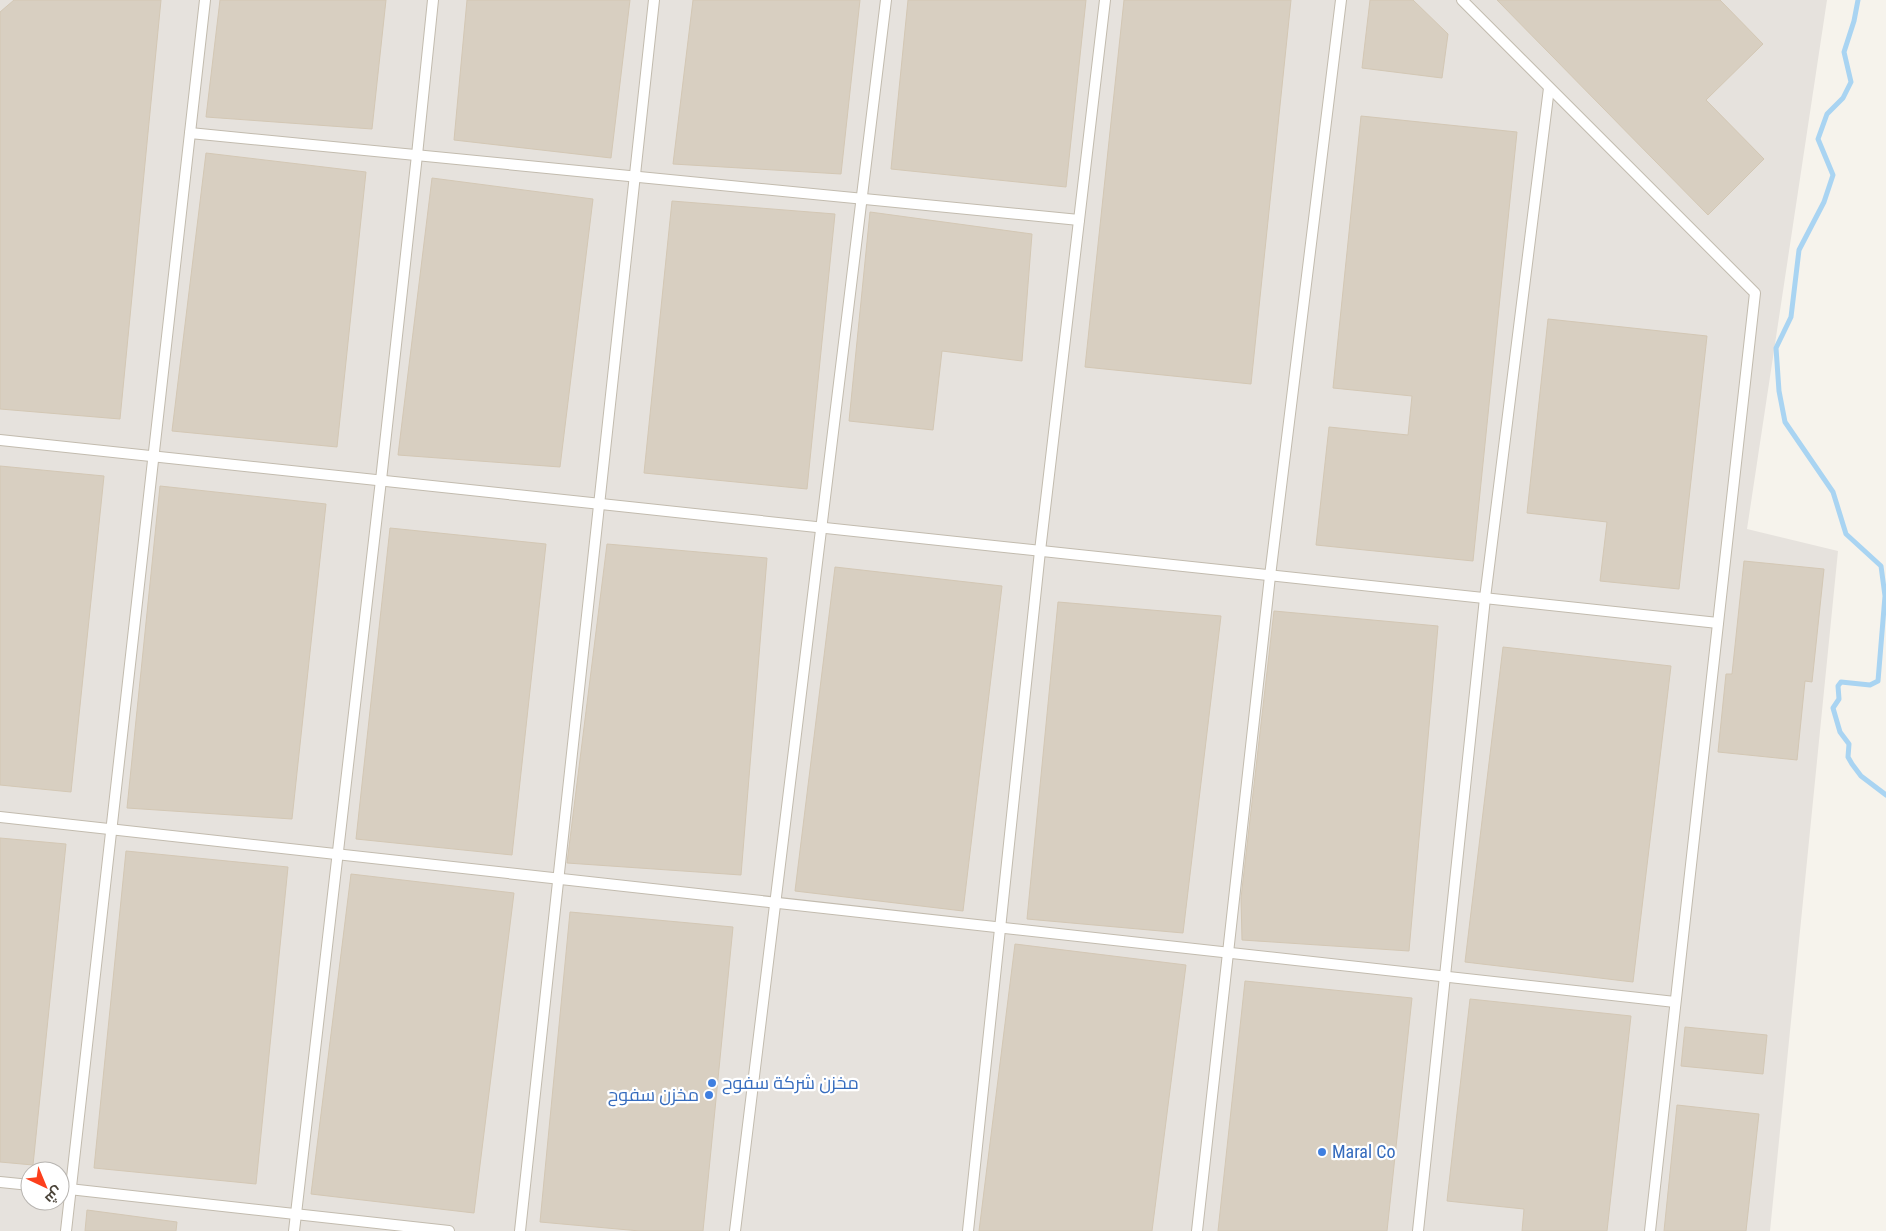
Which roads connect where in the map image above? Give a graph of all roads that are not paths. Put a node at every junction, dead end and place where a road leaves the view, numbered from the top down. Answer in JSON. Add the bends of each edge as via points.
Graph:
{"nodes":[{"id":1,"x":204,"y":0,"type":"edge"},
{"id":2,"x":433,"y":0,"type":"edge"},
{"id":3,"x":654,"y":0,"type":"edge"},
{"id":4,"x":886,"y":0,"type":"edge"},
{"id":5,"x":1106,"y":0,"type":"edge"},
{"id":6,"x":1341,"y":0,"type":"edge"},
{"id":7,"x":1462,"y":0,"type":"edge"},
{"id":8,"x":1549,"y":88,"type":"junction"},
{"id":9,"x":190,"y":133,"type":"junction"},
{"id":10,"x":417,"y":155,"type":"junction"},
{"id":11,"x":634,"y":176,"type":"junction"},
{"id":12,"x":862,"y":199,"type":"junction"},
{"id":13,"x":1079,"y":220,"type":"junction"},
{"id":14,"x":0,"y":440,"type":"edge"},
{"id":15,"x":153,"y":456,"type":"junction"},
{"id":16,"x":381,"y":480,"type":"junction"},
{"id":17,"x":599,"y":504,"type":"junction"},
{"id":18,"x":821,"y":528,"type":"junction"},
{"id":19,"x":1040,"y":551,"type":"junction"},
{"id":20,"x":1270,"y":576,"type":"junction"},
{"id":21,"x":1485,"y":598,"type":"junction"},
{"id":22,"x":1718,"y":623,"type":"junction"},
{"id":23,"x":0,"y":817,"type":"edge"},
{"id":24,"x":111,"y":830,"type":"junction"},
{"id":25,"x":337,"y":854,"type":"junction"},
{"id":26,"x":558,"y":878,"type":"junction"},
{"id":27,"x":776,"y":902,"type":"junction"},
{"id":28,"x":1000,"y":927,"type":"junction"},
{"id":29,"x":1228,"y":952,"type":"junction"},
{"id":30,"x":1445,"y":976,"type":"junction"},
{"id":31,"x":1675,"y":1002,"type":"junction"},
{"id":32,"x":69,"y":1161,"type":"edge"},
{"id":33,"x":0,"y":1182,"type":"edge"},
{"id":34,"x":20,"y":1184,"type":"edge"},
{"id":35,"x":70,"y":1190,"type":"edge"},
{"id":36,"x":66,"y":1211,"type":"edge"},
{"id":37,"x":296,"y":1214,"type":"junction"},
{"id":38,"x":66,"y":1231,"type":"edge"},
{"id":39,"x":294,"y":1231,"type":"edge"},
{"id":40,"x":450,"y":1231,"type":"edge"},
{"id":41,"x":520,"y":1231,"type":"edge"},
{"id":42,"x":735,"y":1231,"type":"edge"},
{"id":43,"x":968,"y":1231,"type":"edge"},
{"id":44,"x":1197,"y":1231,"type":"edge"},
{"id":45,"x":1418,"y":1231,"type":"edge"},
{"id":46,"x":1650,"y":1231,"type":"edge"}],
"edges":[{"from":1,"to":9,"type":"lane"},
{"from":2,"to":10,"type":"lane"},
{"from":3,"to":11,"type":"lane"},
{"from":4,"to":12,"type":"lane"},
{"from":5,"to":13,"type":"lane"},
{"from":6,"to":20,"type":"lane"},
{"from":7,"to":8,"type":"lane"},
{"from":8,"to":21,"type":"lane"},
{"from":8,"to":22,"type":"lane","via":[[1754,293]]},
{"from":9,"to":10,"type":"lane"},
{"from":9,"to":15,"type":"lane"},
{"from":10,"to":11,"type":"lane"},
{"from":10,"to":16,"type":"lane"},
{"from":11,"to":12,"type":"lane"},
{"from":11,"to":17,"type":"lane"},
{"from":12,"to":13,"type":"lane"},
{"from":12,"to":18,"type":"lane"},
{"from":13,"to":19,"type":"lane"},
{"from":14,"to":15,"type":"lane"},
{"from":15,"to":16,"type":"lane"},
{"from":15,"to":24,"type":"lane"},
{"from":16,"to":17,"type":"lane"},
{"from":16,"to":25,"type":"lane"},
{"from":17,"to":18,"type":"lane"},
{"from":17,"to":26,"type":"lane"},
{"from":18,"to":19,"type":"lane"},
{"from":18,"to":27,"type":"lane"},
{"from":19,"to":20,"type":"lane"},
{"from":19,"to":28,"type":"lane"},
{"from":20,"to":21,"type":"lane"},
{"from":20,"to":29,"type":"lane"},
{"from":21,"to":22,"type":"lane"},
{"from":21,"to":30,"type":"lane"},
{"from":22,"to":31,"type":"lane"},
{"from":23,"to":24,"type":"lane"},
{"from":24,"to":25,"type":"lane"},
{"from":24,"to":32,"type":"lane"},
{"from":25,"to":26,"type":"lane"},
{"from":25,"to":37,"type":"lane"},
{"from":26,"to":27,"type":"lane"},
{"from":26,"to":41,"type":"lane"},
{"from":27,"to":28,"type":"lane"},
{"from":27,"to":42,"type":"lane"},
{"from":28,"to":29,"type":"lane"},
{"from":28,"to":43,"type":"lane"},
{"from":29,"to":30,"type":"lane"},
{"from":29,"to":44,"type":"lane"},
{"from":30,"to":31,"type":"lane"},
{"from":30,"to":45,"type":"lane"},
{"from":31,"to":46,"type":"lane"},
{"from":33,"to":34,"type":"lane"},
{"from":35,"to":37,"type":"lane"},
{"from":36,"to":38,"type":"lane"},
{"from":37,"to":39,"type":"lane"},
{"from":37,"to":40,"type":"lane"}]}
